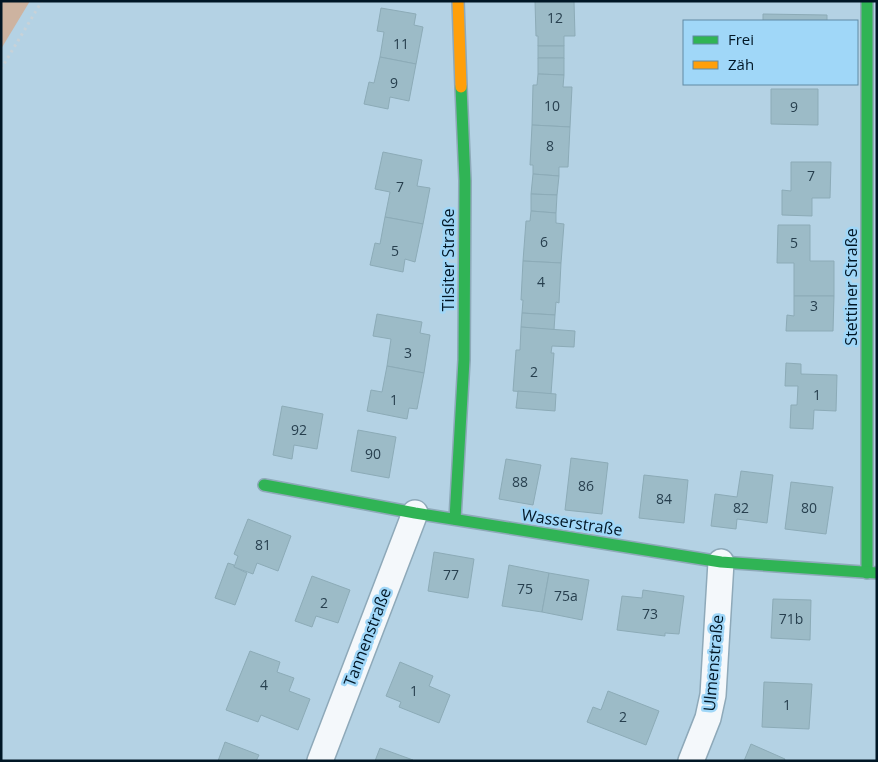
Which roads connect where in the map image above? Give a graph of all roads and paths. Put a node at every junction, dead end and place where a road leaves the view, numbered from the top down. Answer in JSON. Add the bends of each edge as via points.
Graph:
{"nodes":[{"id":1,"x":42,"y":1,"type":"edge"},
{"id":2,"x":458,"y":1,"type":"edge"},
{"id":3,"x":868,"y":1,"type":"edge"},
{"id":4,"x":1,"y":69,"type":"edge"},
{"id":5,"x":264,"y":484,"type":"dead end"},
{"id":6,"x":415,"y":513,"type":"junction"},
{"id":7,"x":455,"y":519,"type":"junction"},
{"id":8,"x":721,"y":562,"type":"junction"},
{"id":9,"x":872,"y":573,"type":"edge"},
{"id":10,"x":320,"y":761,"type":"edge"},
{"id":11,"x":691,"y":761,"type":"edge"}],
"edges":[{"from":1,"to":4,"type":"path"},
{"from":2,"to":7,"type":"street","name":"Tilsiter Straße","via":[[465,181],[464,350]]},
{"from":3,"to":9,"type":"street","name":"Stettiner Straße"},
{"from":5,"to":6,"type":"street","name":"Wasserstraße"},
{"from":6,"to":7,"type":"street","name":"Wasserstraße"},
{"from":6,"to":10,"type":"street","name":"Tannenstraße"},
{"from":7,"to":8,"type":"street","name":"Wasserstraße"},
{"from":8,"to":9,"type":"street","name":"Wasserstraße"},
{"from":8,"to":11,"type":"street","name":"Ulmenstraße","via":[[713,695],[708,718]]}]}
